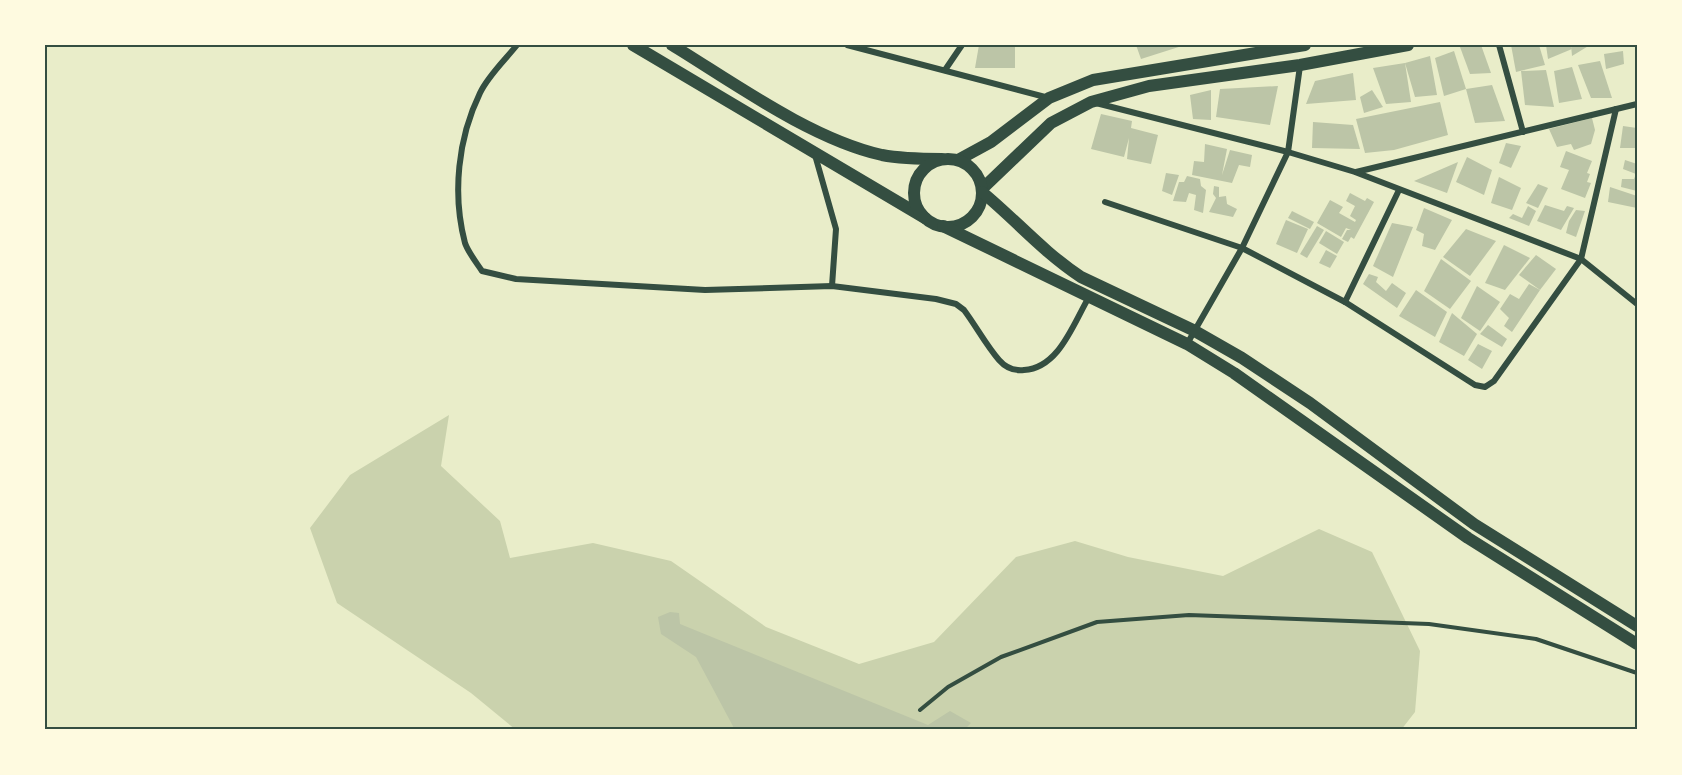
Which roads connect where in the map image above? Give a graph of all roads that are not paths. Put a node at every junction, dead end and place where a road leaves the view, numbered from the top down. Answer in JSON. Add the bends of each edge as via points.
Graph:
{"nodes":[{"id":1,"x":517,"y":45,"type":"edge"},
{"id":2,"x":633,"y":45,"type":"edge"},
{"id":3,"x":672,"y":45,"type":"edge"},
{"id":4,"x":848,"y":45,"type":"edge"},
{"id":5,"x":962,"y":45,"type":"edge"},
{"id":6,"x":1408,"y":45,"type":"edge"},
{"id":7,"x":1499,"y":45,"type":"edge"},
{"id":8,"x":1299,"y":46,"type":"edge"},
{"id":9,"x":1300,"y":65,"type":"junction"},
{"id":10,"x":945,"y":70,"type":"junction"},
{"id":11,"x":1049,"y":98,"type":"junction"},
{"id":12,"x":1091,"y":102,"type":"junction"},
{"id":13,"x":1637,"y":104,"type":"edge"},
{"id":14,"x":1616,"y":109,"type":"junction"},
{"id":15,"x":1523,"y":132,"type":"junction"},
{"id":16,"x":1288,"y":152,"type":"junction"},
{"id":17,"x":815,"y":154,"type":"junction"},
{"id":18,"x":942,"y":159,"type":"junction"},
{"id":19,"x":958,"y":160,"type":"junction"},
{"id":20,"x":1355,"y":172,"type":"junction"},
{"id":21,"x":982,"y":190,"type":"junction"},
{"id":22,"x":1399,"y":190,"type":"junction"},
{"id":23,"x":1105,"y":202,"type":"dead end"},
{"id":24,"x":926,"y":218,"type":"junction"},
{"id":25,"x":943,"y":226,"type":"junction"},
{"id":26,"x":1242,"y":248,"type":"junction"},
{"id":27,"x":1581,"y":259,"type":"junction"},
{"id":28,"x":832,"y":286,"type":"junction"},
{"id":29,"x":1089,"y":297,"type":"junction"},
{"id":30,"x":1345,"y":302,"type":"junction"},
{"id":31,"x":1637,"y":304,"type":"edge"},
{"id":32,"x":1193,"y":330,"type":"junction"},
{"id":33,"x":1187,"y":344,"type":"junction"},
{"id":34,"x":1637,"y":626,"type":"edge"},
{"id":35,"x":1637,"y":644,"type":"edge"},
{"id":36,"x":1637,"y":673,"type":"edge"},
{"id":37,"x":920,"y":710,"type":"dead end"}],
"edges":[{"from":1,"to":28,"type":"street","via":[[481,91],[462,143],[460,208],[466,245],[482,271],[516,279],[705,290]]},
{"from":2,"to":17,"type":"main road"},
{"from":3,"to":18,"type":"main road","via":[[791,117],[847,144],[884,155]]},
{"from":4,"to":10,"type":"street"},
{"from":5,"to":10,"type":"street"},
{"from":6,"to":9,"type":"main road"},
{"from":7,"to":15,"type":"street"},
{"from":8,"to":11,"type":"main road","via":[[1093,80]]},
{"from":9,"to":12,"type":"main road","via":[[1149,86]]},
{"from":9,"to":16,"type":"street"},
{"from":10,"to":11,"type":"street"},
{"from":11,"to":19,"type":"main road","via":[[986,146]]},
{"from":12,"to":16,"type":"street"},
{"from":12,"to":21,"type":"main road","via":[[1051,123]]},
{"from":13,"to":14,"type":"street"},
{"from":14,"to":15,"type":"street"},
{"from":14,"to":27,"type":"street"},
{"from":15,"to":20,"type":"street"},
{"from":16,"to":20,"type":"street"},
{"from":16,"to":26,"type":"street"},
{"from":17,"to":24,"type":"main road"},
{"from":17,"to":28,"type":"street","via":[[836,229]]},
{"from":18,"to":19,"type":"main road"},
{"from":18,"to":24,"type":"main road","via":[[923,170],[914,189],[919,210]]},
{"from":19,"to":21,"type":"main road","via":[[975,171]]},
{"from":20,"to":22,"type":"street"},
{"from":21,"to":25,"type":"main road","via":[[977,211],[971,218],[962,224]]},
{"from":21,"to":32,"type":"main road","via":[[1038,246],[1073,272]]},
{"from":22,"to":27,"type":"street"},
{"from":22,"to":30,"type":"street"},
{"from":23,"to":26,"type":"street"},
{"from":24,"to":25,"type":"main road"},
{"from":25,"to":29,"type":"main road"},
{"from":26,"to":30,"type":"street"},
{"from":26,"to":32,"type":"street"},
{"from":27,"to":30,"type":"street","via":[[1494,381],[1485,387],[1475,386]]},
{"from":27,"to":31,"type":"street"},
{"from":28,"to":29,"type":"street","via":[[956,304],[1000,361],[1020,371],[1035,369],[1053,359]]},
{"from":29,"to":33,"type":"main road"},
{"from":32,"to":33,"type":"street"},
{"from":32,"to":34,"type":"main road","via":[[1310,403],[1474,524]]},
{"from":33,"to":35,"type":"main road","via":[[1478,545]]},
{"from":36,"to":37,"type":"lane","via":[[1536,639],[1430,624],[1189,615],[1097,622],[1001,657],[948,687]]}]}
